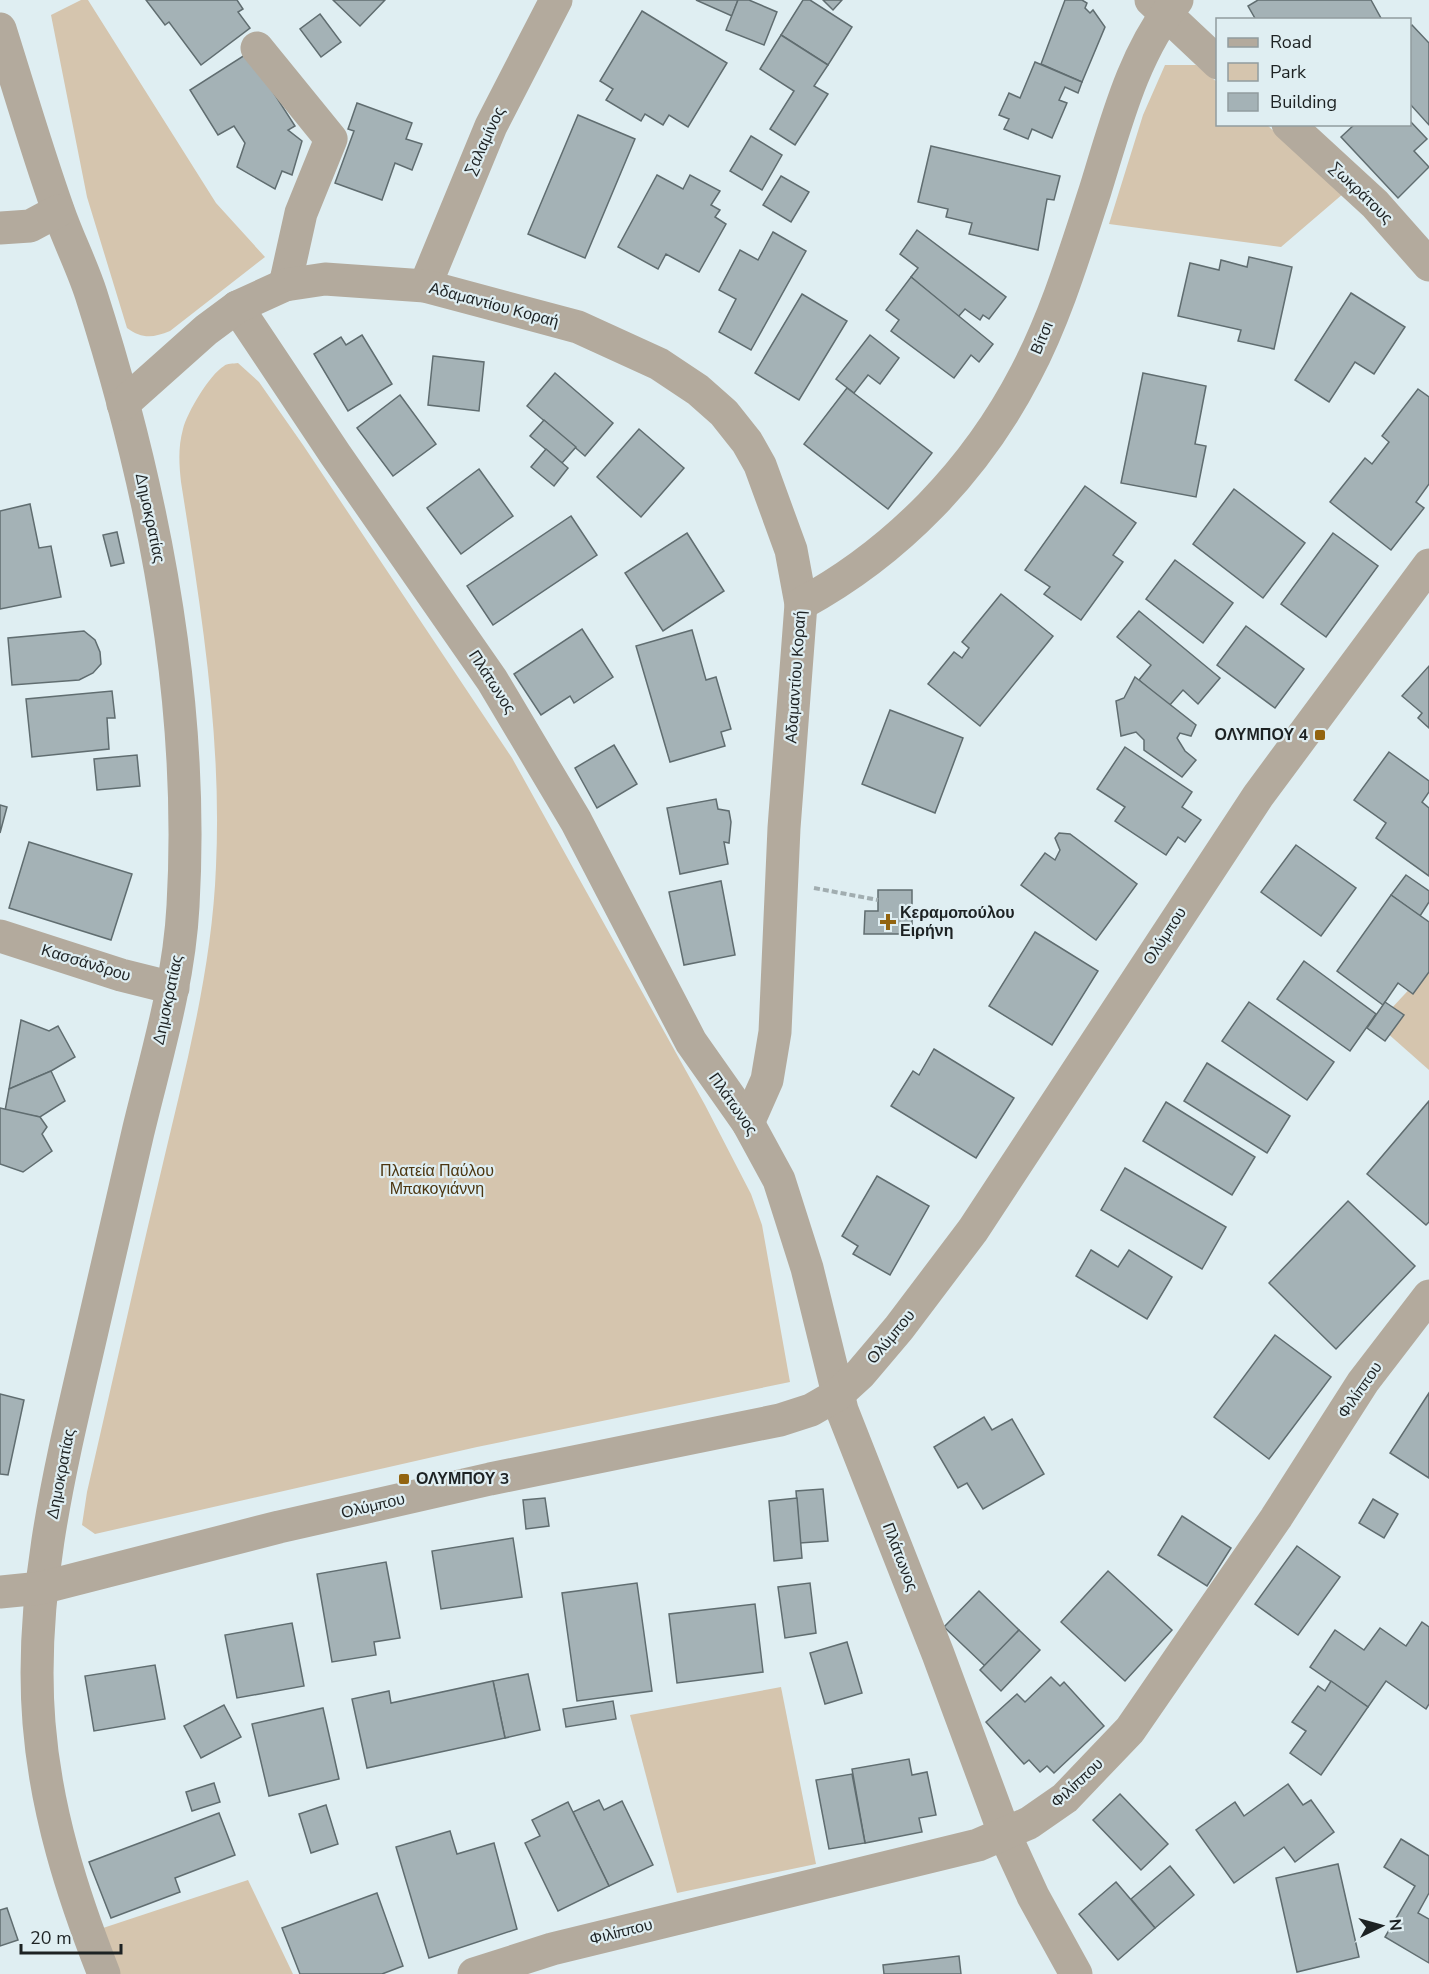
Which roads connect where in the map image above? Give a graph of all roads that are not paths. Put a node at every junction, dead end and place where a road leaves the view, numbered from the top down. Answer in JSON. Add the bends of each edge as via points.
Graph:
{"nodes":[{"id":1,"x":556,"y":0,"type":"edge"},
{"id":2,"x":1165,"y":5,"type":"edge"},
{"id":3,"x":0,"y":29,"type":"edge"},
{"id":4,"x":257,"y":48,"type":"dead end"},
{"id":5,"x":1216,"y":61,"type":"edge"},
{"id":6,"x":1290,"y":126,"type":"edge"},
{"id":7,"x":58,"y":211,"type":"junction"},
{"id":8,"x":0,"y":228,"type":"edge"},
{"id":9,"x":1429,"y":265,"type":"edge"},
{"id":10,"x":285,"y":285,"type":"junction"},
{"id":11,"x":425,"y":286,"type":"junction"},
{"id":12,"x":237,"y":307,"type":"junction"},
{"id":13,"x":123,"y":404,"type":"junction"},
{"id":14,"x":1429,"y":565,"type":"edge"},
{"id":15,"x":801,"y":604,"type":"junction"},
{"id":16,"x":0,"y":936,"type":"edge"},
{"id":17,"x":173,"y":988,"type":"junction"},
{"id":18,"x":748,"y":1123,"type":"junction"},
{"id":19,"x":1429,"y":1296,"type":"edge"},
{"id":20,"x":837,"y":1395,"type":"junction"},
{"id":21,"x":41,"y":1588,"type":"junction"},
{"id":22,"x":0,"y":1592,"type":"edge"},
{"id":23,"x":1005,"y":1835,"type":"junction"},
{"id":24,"x":104,"y":1974,"type":"edge"},
{"id":25,"x":474,"y":1974,"type":"edge"},
{"id":26,"x":1076,"y":1974,"type":"edge"}],
"edges":[{"from":1,"to":11,"type":"street","name":"Σαλαμίνος","via":[[491,126]]},
{"from":2,"to":5,"type":"street"},
{"from":2,"to":15,"type":"street","name":"Βίτσι","via":[[1123,103],[1048,324],[1011,399],[957,476],[906,531],[851,574]]},
{"from":3,"to":7,"type":"street","name":"Δημοκρατίας"},
{"from":4,"to":10,"type":"street","via":[[330,139],[301,213]]},
{"from":6,"to":9,"type":"street","name":"Σωκράτους","via":[[1375,204]]},
{"from":7,"to":8,"type":"street","via":[[30,226]]},
{"from":7,"to":13,"type":"street","name":"Δημοκρατίας","via":[[90,291]]},
{"from":10,"to":11,"type":"street","name":"Αδαμαντίου Κοραή","via":[[325,279]]},
{"from":10,"to":12,"type":"street","name":"Αδαμαντίου Κοραή"},
{"from":11,"to":15,"type":"street","name":"Αδαμαντίου Κοραή","via":[[578,327],[641,354],[699,390],[734,425],[760,465],[791,550]]},
{"from":12,"to":13,"type":"street","name":"Αδαμαντίου Κοραή"},
{"from":12,"to":18,"type":"street","name":"Πλάτωνος","via":[[492,680],[576,821],[694,1047]]},
{"from":13,"to":17,"type":"street","name":"Δημοκρατίας","via":[[158,550],[177,696],[184,878],[182,929]]},
{"from":14,"to":20,"type":"street","name":"Ολύμπου","via":[[1258,796],[973,1230],[899,1328]]},
{"from":15,"to":18,"type":"street","name":"Αδαμαντίου Κοραή","via":[[771,1062],[763,1093]]},
{"from":16,"to":17,"type":"street","name":"Κασσάνδρου"},
{"from":17,"to":21,"type":"street","name":"Δημοκρατίας","via":[[69,1433]]},
{"from":18,"to":20,"type":"street","name":"Πλάτωνος","via":[[779,1180],[793,1220]]},
{"from":19,"to":23,"type":"street","name":"Φιλίππου","via":[[1363,1382],[1276,1518],[1130,1730],[1065,1798]]},
{"from":20,"to":21,"type":"street","name":"Ολύμπου","via":[[811,1410],[780,1420],[390,1502]]},
{"from":20,"to":23,"type":"street","name":"Πλάτωνος"},
{"from":21,"to":22,"type":"street","name":"Ολύμπου"},
{"from":21,"to":24,"type":"street","name":"Δημοκρατίας","via":[[37,1691],[48,1791],[66,1871]]},
{"from":23,"to":25,"type":"street","name":"Φιλίππου","via":[[978,1845],[552,1949]]},
{"from":23,"to":26,"type":"street","name":"Πλάτωνος"}]}
